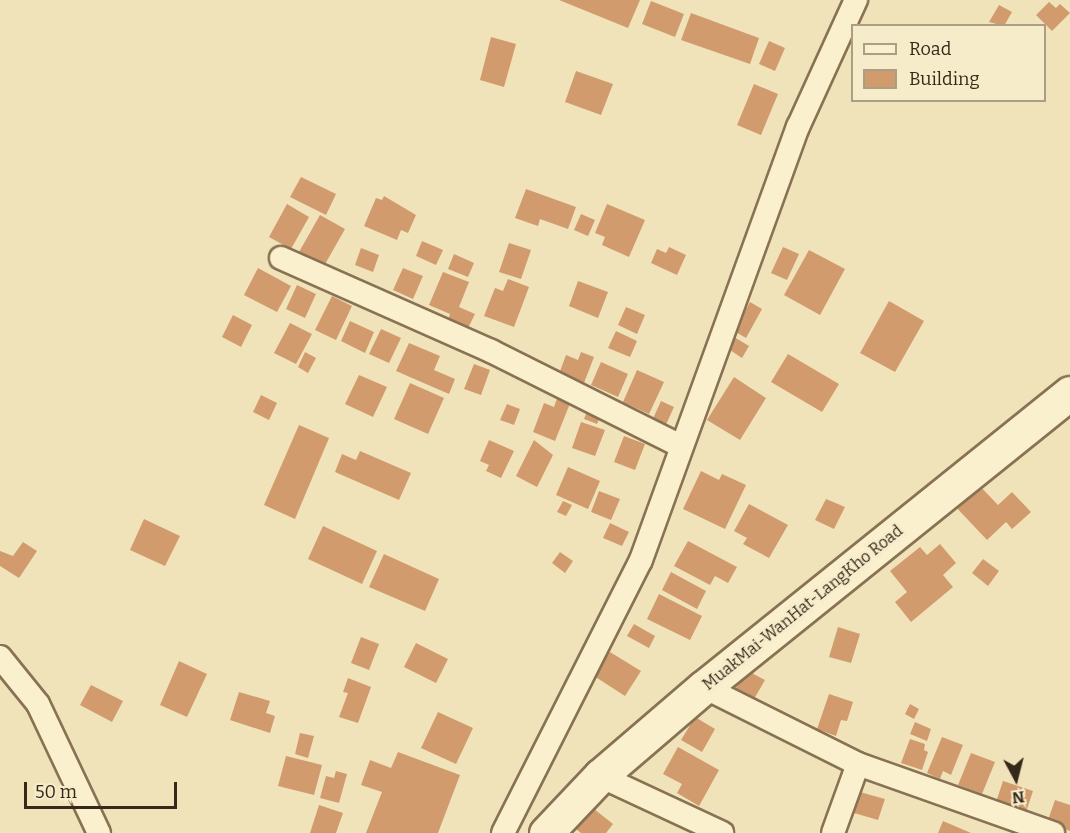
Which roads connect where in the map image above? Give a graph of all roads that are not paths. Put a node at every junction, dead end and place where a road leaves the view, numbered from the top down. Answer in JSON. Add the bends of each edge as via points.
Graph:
{"nodes":[{"id":1,"x":856,"y":0,"type":"edge"},
{"id":2,"x":282,"y":258,"type":"dead end"},
{"id":3,"x":1070,"y":393,"type":"edge"},
{"id":4,"x":681,"y":446,"type":"junction"},
{"id":5,"x":0,"y":657,"type":"edge"},
{"id":6,"x":704,"y":687,"type":"junction"},
{"id":7,"x":858,"y":764,"type":"junction"},
{"id":8,"x":600,"y":776,"type":"junction"},
{"id":9,"x":99,"y":833,"type":"edge"},
{"id":10,"x":503,"y":833,"type":"edge"},
{"id":11,"x":546,"y":833,"type":"edge"},
{"id":12,"x":722,"y":833,"type":"edge"},
{"id":13,"x":833,"y":833,"type":"edge"},
{"id":14,"x":1053,"y":833,"type":"edge"}],
"edges":[{"from":1,"to":4,"type":"street","via":[[798,127]]},
{"from":2,"to":4,"type":"street","via":[[491,351]]},
{"from":3,"to":6,"type":"main road","name":"MuakMai-WanHat-LangKho Road"},
{"from":4,"to":10,"type":"street","via":[[641,560]]},
{"from":5,"to":9,"type":"street","via":[[38,704]]},
{"from":6,"to":7,"type":"street"},
{"from":6,"to":8,"type":"main road","name":"MuakMai-WanHat-LangKho Road"},
{"from":7,"to":13,"type":"street"},
{"from":7,"to":14,"type":"street"},
{"from":8,"to":11,"type":"main road","name":"MuakMai-WanHat-LangKho Road"},
{"from":8,"to":12,"type":"street"}]}
